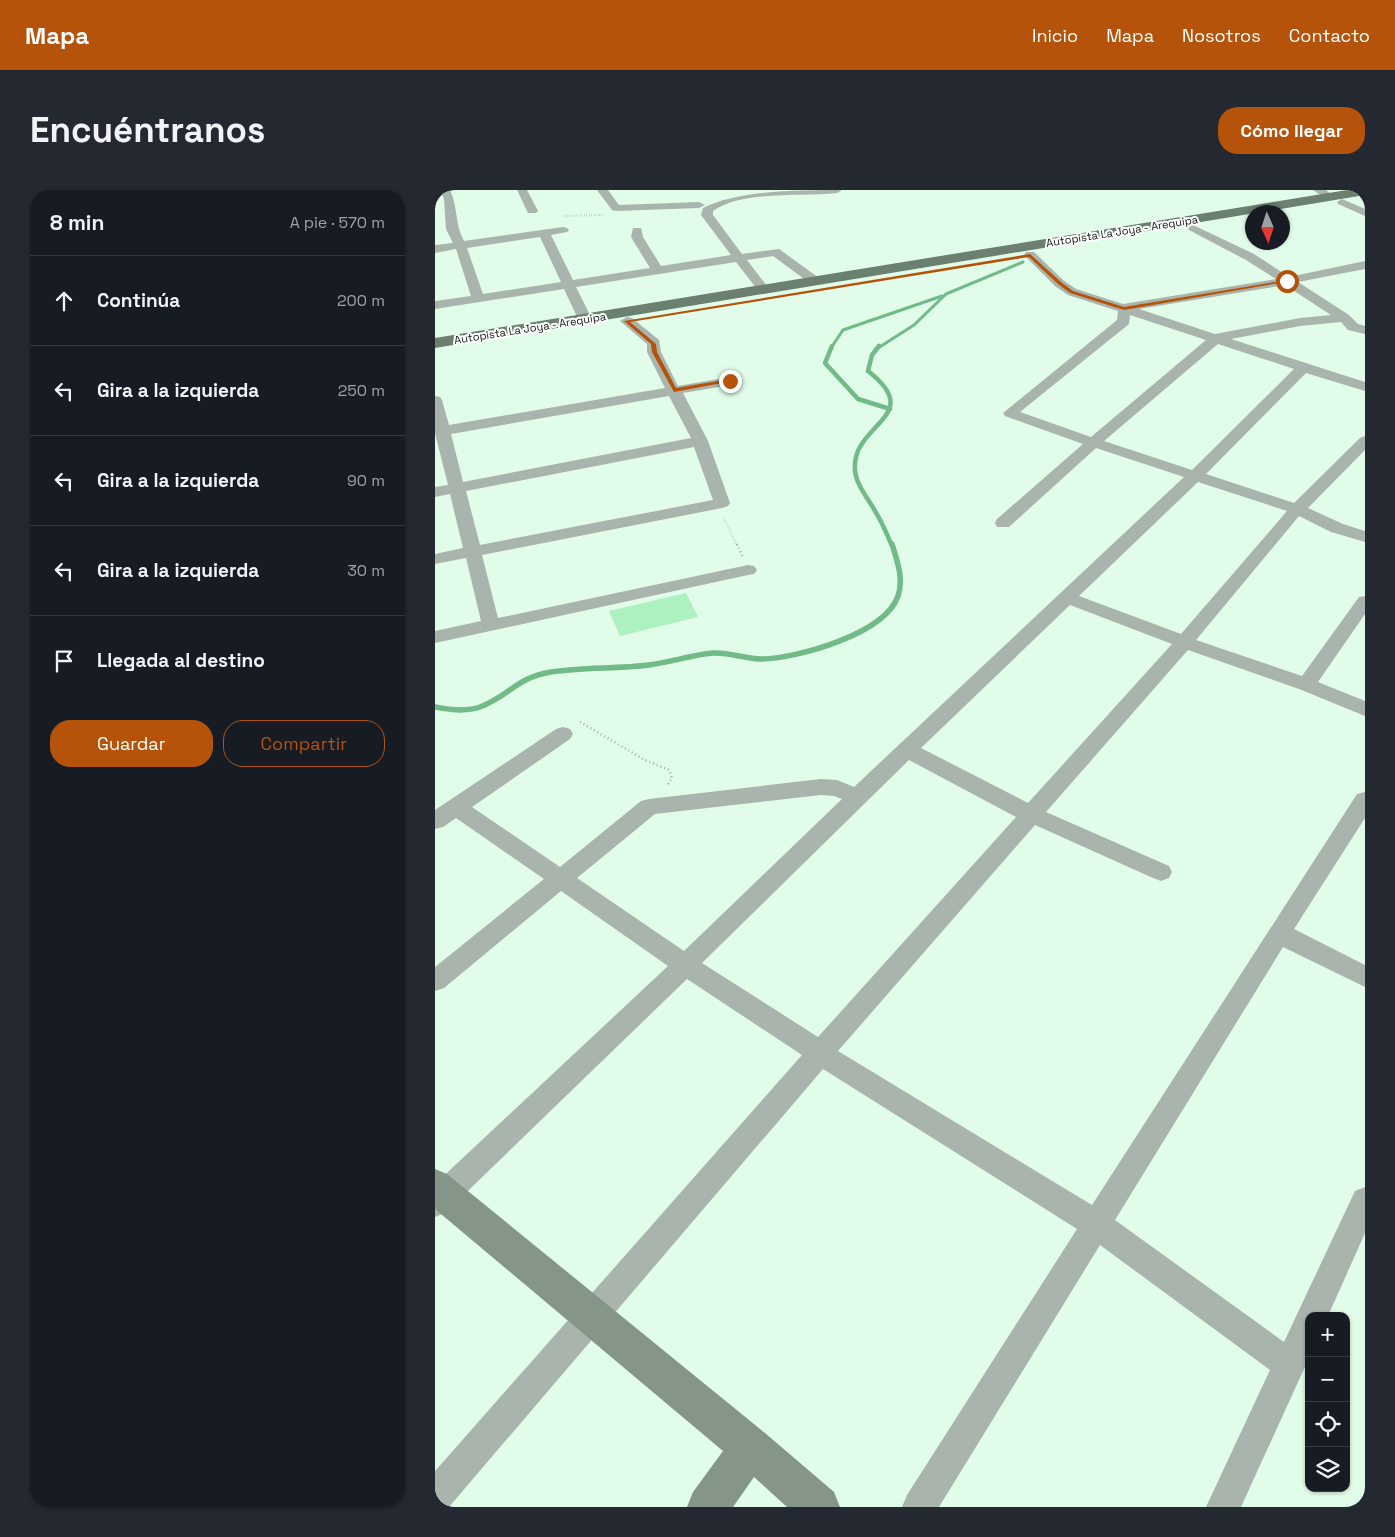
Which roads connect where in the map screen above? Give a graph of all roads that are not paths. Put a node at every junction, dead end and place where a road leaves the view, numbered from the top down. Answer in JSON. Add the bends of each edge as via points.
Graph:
{"nodes":[{"id":1,"x":445,"y":190,"type":"edge"},
{"id":2,"x":522,"y":190,"type":"edge"},
{"id":3,"x":602,"y":190,"type":"edge"},
{"id":4,"x":837,"y":190,"type":"edge"},
{"id":5,"x":1365,"y":191,"type":"edge"},
{"id":6,"x":762,"y":192,"type":"edge"},
{"id":7,"x":1330,"y":196,"type":"edge"},
{"id":8,"x":1365,"y":198,"type":"edge"},
{"id":9,"x":699,"y":205,"type":"dead end"},
{"id":10,"x":1290,"y":209,"type":"edge"},
{"id":11,"x":532,"y":211,"type":"dead end"},
{"id":12,"x":1365,"y":213,"type":"edge"},
{"id":13,"x":1245,"y":218,"type":"edge"},
{"id":14,"x":1193,"y":228,"type":"junction"},
{"id":15,"x":563,"y":230,"type":"dead end"},
{"id":16,"x":637,"y":230,"type":"dead end"},
{"id":17,"x":544,"y":233,"type":"junction"},
{"id":18,"x":460,"y":245,"type":"junction"},
{"id":19,"x":435,"y":249,"type":"edge"},
{"id":20,"x":1030,"y":255,"type":"junction"},
{"id":21,"x":739,"y":257,"type":"junction"},
{"id":22,"x":1365,"y":265,"type":"edge"},
{"id":23,"x":658,"y":271,"type":"junction"},
{"id":24,"x":815,"y":281,"type":"junction"},
{"id":25,"x":1287,"y":281,"type":"junction"},
{"id":26,"x":569,"y":284,"type":"junction"},
{"id":27,"x":764,"y":290,"type":"junction"},
{"id":28,"x":478,"y":299,"type":"junction"},
{"id":29,"x":435,"y":305,"type":"edge"},
{"id":30,"x":1124,"y":308,"type":"junction"},
{"id":31,"x":1344,"y":318,"type":"junction"},
{"id":32,"x":585,"y":319,"type":"junction"},
{"id":33,"x":627,"y":321,"type":"junction"},
{"id":34,"x":1365,"y":330,"type":"edge"},
{"id":35,"x":1216,"y":338,"type":"junction"},
{"id":36,"x":435,"y":343,"type":"edge"},
{"id":37,"x":435,"y":353,"type":"edge"},
{"id":38,"x":1304,"y":367,"type":"junction"},
{"id":39,"x":730,"y":381,"type":"dead end"},
{"id":40,"x":1365,"y":387,"type":"edge"},
{"id":41,"x":674,"y":390,"type":"junction"},
{"id":42,"x":435,"y":400,"type":"edge"},
{"id":43,"x":441,"y":431,"type":"junction"},
{"id":44,"x":700,"y":441,"type":"junction"},
{"id":45,"x":1365,"y":441,"type":"edge"},
{"id":46,"x":1094,"y":442,"type":"junction"},
{"id":47,"x":1196,"y":475,"type":"junction"},
{"id":48,"x":456,"y":487,"type":"junction"},
{"id":49,"x":435,"y":492,"type":"edge"},
{"id":50,"x":1297,"y":509,"type":"junction"},
{"id":51,"x":1003,"y":523,"type":"dead end"},
{"id":52,"x":1365,"y":537,"type":"edge"},
{"id":53,"x":471,"y":552,"type":"junction"},
{"id":54,"x":435,"y":559,"type":"edge"},
{"id":55,"x":749,"y":570,"type":"road end"},
{"id":56,"x":1068,"y":598,"type":"junction"},
{"id":57,"x":1365,"y":601,"type":"edge"},
{"id":58,"x":491,"y":625,"type":"junction"},
{"id":59,"x":435,"y":637,"type":"edge"},
{"id":60,"x":1184,"y":642,"type":"junction"},
{"id":61,"x":1306,"y":684,"type":"junction"},
{"id":62,"x":1365,"y":709,"type":"edge"},
{"id":63,"x":571,"y":728,"type":"road end"},
{"id":64,"x":908,"y":750,"type":"junction"},
{"id":65,"x":857,"y":797,"type":"junction"},
{"id":66,"x":1365,"y":800,"type":"edge"},
{"id":67,"x":445,"y":814,"type":"edge"},
{"id":68,"x":1032,"y":814,"type":"junction"},
{"id":69,"x":1161,"y":872,"type":"dead end"},
{"id":70,"x":562,"y":878,"type":"junction"},
{"id":71,"x":1279,"y":933,"type":"junction"},
{"id":72,"x":685,"y":965,"type":"junction"},
{"id":73,"x":1365,"y":977,"type":"edge"},
{"id":74,"x":435,"y":981,"type":"edge"},
{"id":75,"x":820,"y":1053,"type":"junction"},
{"id":76,"x":438,"y":1194,"type":"edge"},
{"id":77,"x":1365,"y":1201,"type":"edge"},
{"id":78,"x":1096,"y":1224,"type":"junction"},
{"id":79,"x":1314,"y":1312,"type":"edge"},
{"id":80,"x":591,"y":1318,"type":"junction"},
{"id":81,"x":1305,"y":1330,"type":"edge"},
{"id":82,"x":1289,"y":1364,"type":"junction"},
{"id":83,"x":751,"y":1447,"type":"junction"},
{"id":84,"x":435,"y":1498,"type":"edge"},
{"id":85,"x":708,"y":1507,"type":"edge"},
{"id":86,"x":819,"y":1507,"type":"edge"},
{"id":87,"x":919,"y":1507,"type":"edge"},
{"id":88,"x":1223,"y":1507,"type":"edge"}],
"edges":[{"from":1,"to":18,"type":"street","via":[[452,229]]},
{"from":2,"to":11,"type":"street"},
{"from":3,"to":9,"type":"street","via":[[616,208]]},
{"from":4,"to":6,"type":"street"},
{"from":5,"to":7,"type":"main road","name":"Autopista La Joya - Arequipa"},
{"from":6,"to":21,"type":"street","via":[[721,201],[707,210],[707,215]]},
{"from":7,"to":8,"type":"main road","name":"Autopista La Joya - Arequipa"},
{"from":7,"to":10,"type":"main road","name":"Autopista La Joya - Arequipa"},
{"from":7,"to":12,"type":"street"},
{"from":7,"to":24,"type":"main road","name":"Autopista La Joya - Arequipa"},
{"from":13,"to":14,"type":"main road","name":"Autopista La Joya - Arequipa"},
{"from":14,"to":20,"type":"main road","name":"Autopista La Joya - Arequipa"},
{"from":14,"to":25,"type":"street","via":[[1250,257]]},
{"from":15,"to":17,"type":"street"},
{"from":16,"to":23,"type":"street","via":[[637,237]]},
{"from":17,"to":18,"type":"street"},
{"from":17,"to":26,"type":"street"},
{"from":18,"to":19,"type":"street"},
{"from":18,"to":28,"type":"street"},
{"from":20,"to":30,"type":"street","via":[[1072,292]]},
{"from":20,"to":33,"type":"main road","name":"Autopista La Joya - Arequipa"},
{"from":21,"to":23,"type":"street"},
{"from":21,"to":24,"type":"street","via":[[775,252]]},
{"from":21,"to":27,"type":"street"},
{"from":22,"to":25,"type":"street"},
{"from":23,"to":26,"type":"street"},
{"from":24,"to":27,"type":"main road","name":"Autopista La Joya - Arequipa"},
{"from":25,"to":30,"type":"street"},
{"from":25,"to":31,"type":"street"},
{"from":26,"to":28,"type":"street"},
{"from":26,"to":32,"type":"street"},
{"from":27,"to":32,"type":"main road","name":"Autopista La Joya - Arequipa"},
{"from":28,"to":29,"type":"street"},
{"from":30,"to":35,"type":"street"},
{"from":30,"to":46,"type":"street","via":[[1125,321],[1010,413]]},
{"from":31,"to":34,"type":"street","via":[[1353,327]]},
{"from":31,"to":35,"type":"street","via":[[1300,322]]},
{"from":32,"to":36,"type":"main road","name":"Autopista La Joya - Arequipa"},
{"from":33,"to":37,"type":"main road","name":"Autopista La Joya - Arequipa"},
{"from":33,"to":41,"type":"street","via":[[654,344],[654,352]]},
{"from":35,"to":38,"type":"street"},
{"from":35,"to":46,"type":"street"},
{"from":38,"to":40,"type":"street"},
{"from":38,"to":47,"type":"street"},
{"from":39,"to":41,"type":"street"},
{"from":41,"to":43,"type":"street"},
{"from":41,"to":44,"type":"street"},
{"from":42,"to":43,"type":"street"},
{"from":43,"to":48,"type":"street"},
{"from":44,"to":48,"type":"street"},
{"from":44,"to":53,"type":"street","via":[[721,503]]},
{"from":45,"to":50,"type":"street"},
{"from":46,"to":47,"type":"street"},
{"from":46,"to":51,"type":"street"},
{"from":47,"to":50,"type":"street"},
{"from":47,"to":56,"type":"street"},
{"from":48,"to":49,"type":"street"},
{"from":48,"to":53,"type":"street"},
{"from":50,"to":52,"type":"street"},
{"from":50,"to":60,"type":"street"},
{"from":53,"to":54,"type":"street"},
{"from":53,"to":58,"type":"street"},
{"from":55,"to":58,"type":"street"},
{"from":56,"to":60,"type":"street"},
{"from":56,"to":64,"type":"street"},
{"from":57,"to":61,"type":"street"},
{"from":58,"to":59,"type":"street"},
{"from":60,"to":61,"type":"street"},
{"from":60,"to":68,"type":"street"},
{"from":61,"to":62,"type":"street"},
{"from":63,"to":67,"type":"street"},
{"from":64,"to":65,"type":"street"},
{"from":64,"to":68,"type":"street"},
{"from":65,"to":70,"type":"street","via":[[837,788],[821,787],[649,807]]},
{"from":65,"to":72,"type":"street"},
{"from":66,"to":71,"type":"street"},
{"from":67,"to":70,"type":"street"},
{"from":68,"to":69,"type":"street"},
{"from":68,"to":75,"type":"street"},
{"from":70,"to":72,"type":"street"},
{"from":70,"to":74,"type":"street"},
{"from":71,"to":73,"type":"street"},
{"from":71,"to":78,"type":"street"},
{"from":72,"to":75,"type":"street"},
{"from":72,"to":76,"type":"street"},
{"from":75,"to":78,"type":"street"},
{"from":75,"to":80,"type":"street"},
{"from":76,"to":80,"type":"street"},
{"from":77,"to":79,"type":"street"},
{"from":78,"to":82,"type":"street"},
{"from":78,"to":87,"type":"street"},
{"from":80,"to":83,"type":"street"},
{"from":80,"to":84,"type":"street"},
{"from":81,"to":82,"type":"street"},
{"from":82,"to":88,"type":"street"},
{"from":83,"to":85,"type":"street"},
{"from":83,"to":86,"type":"street"}]}
